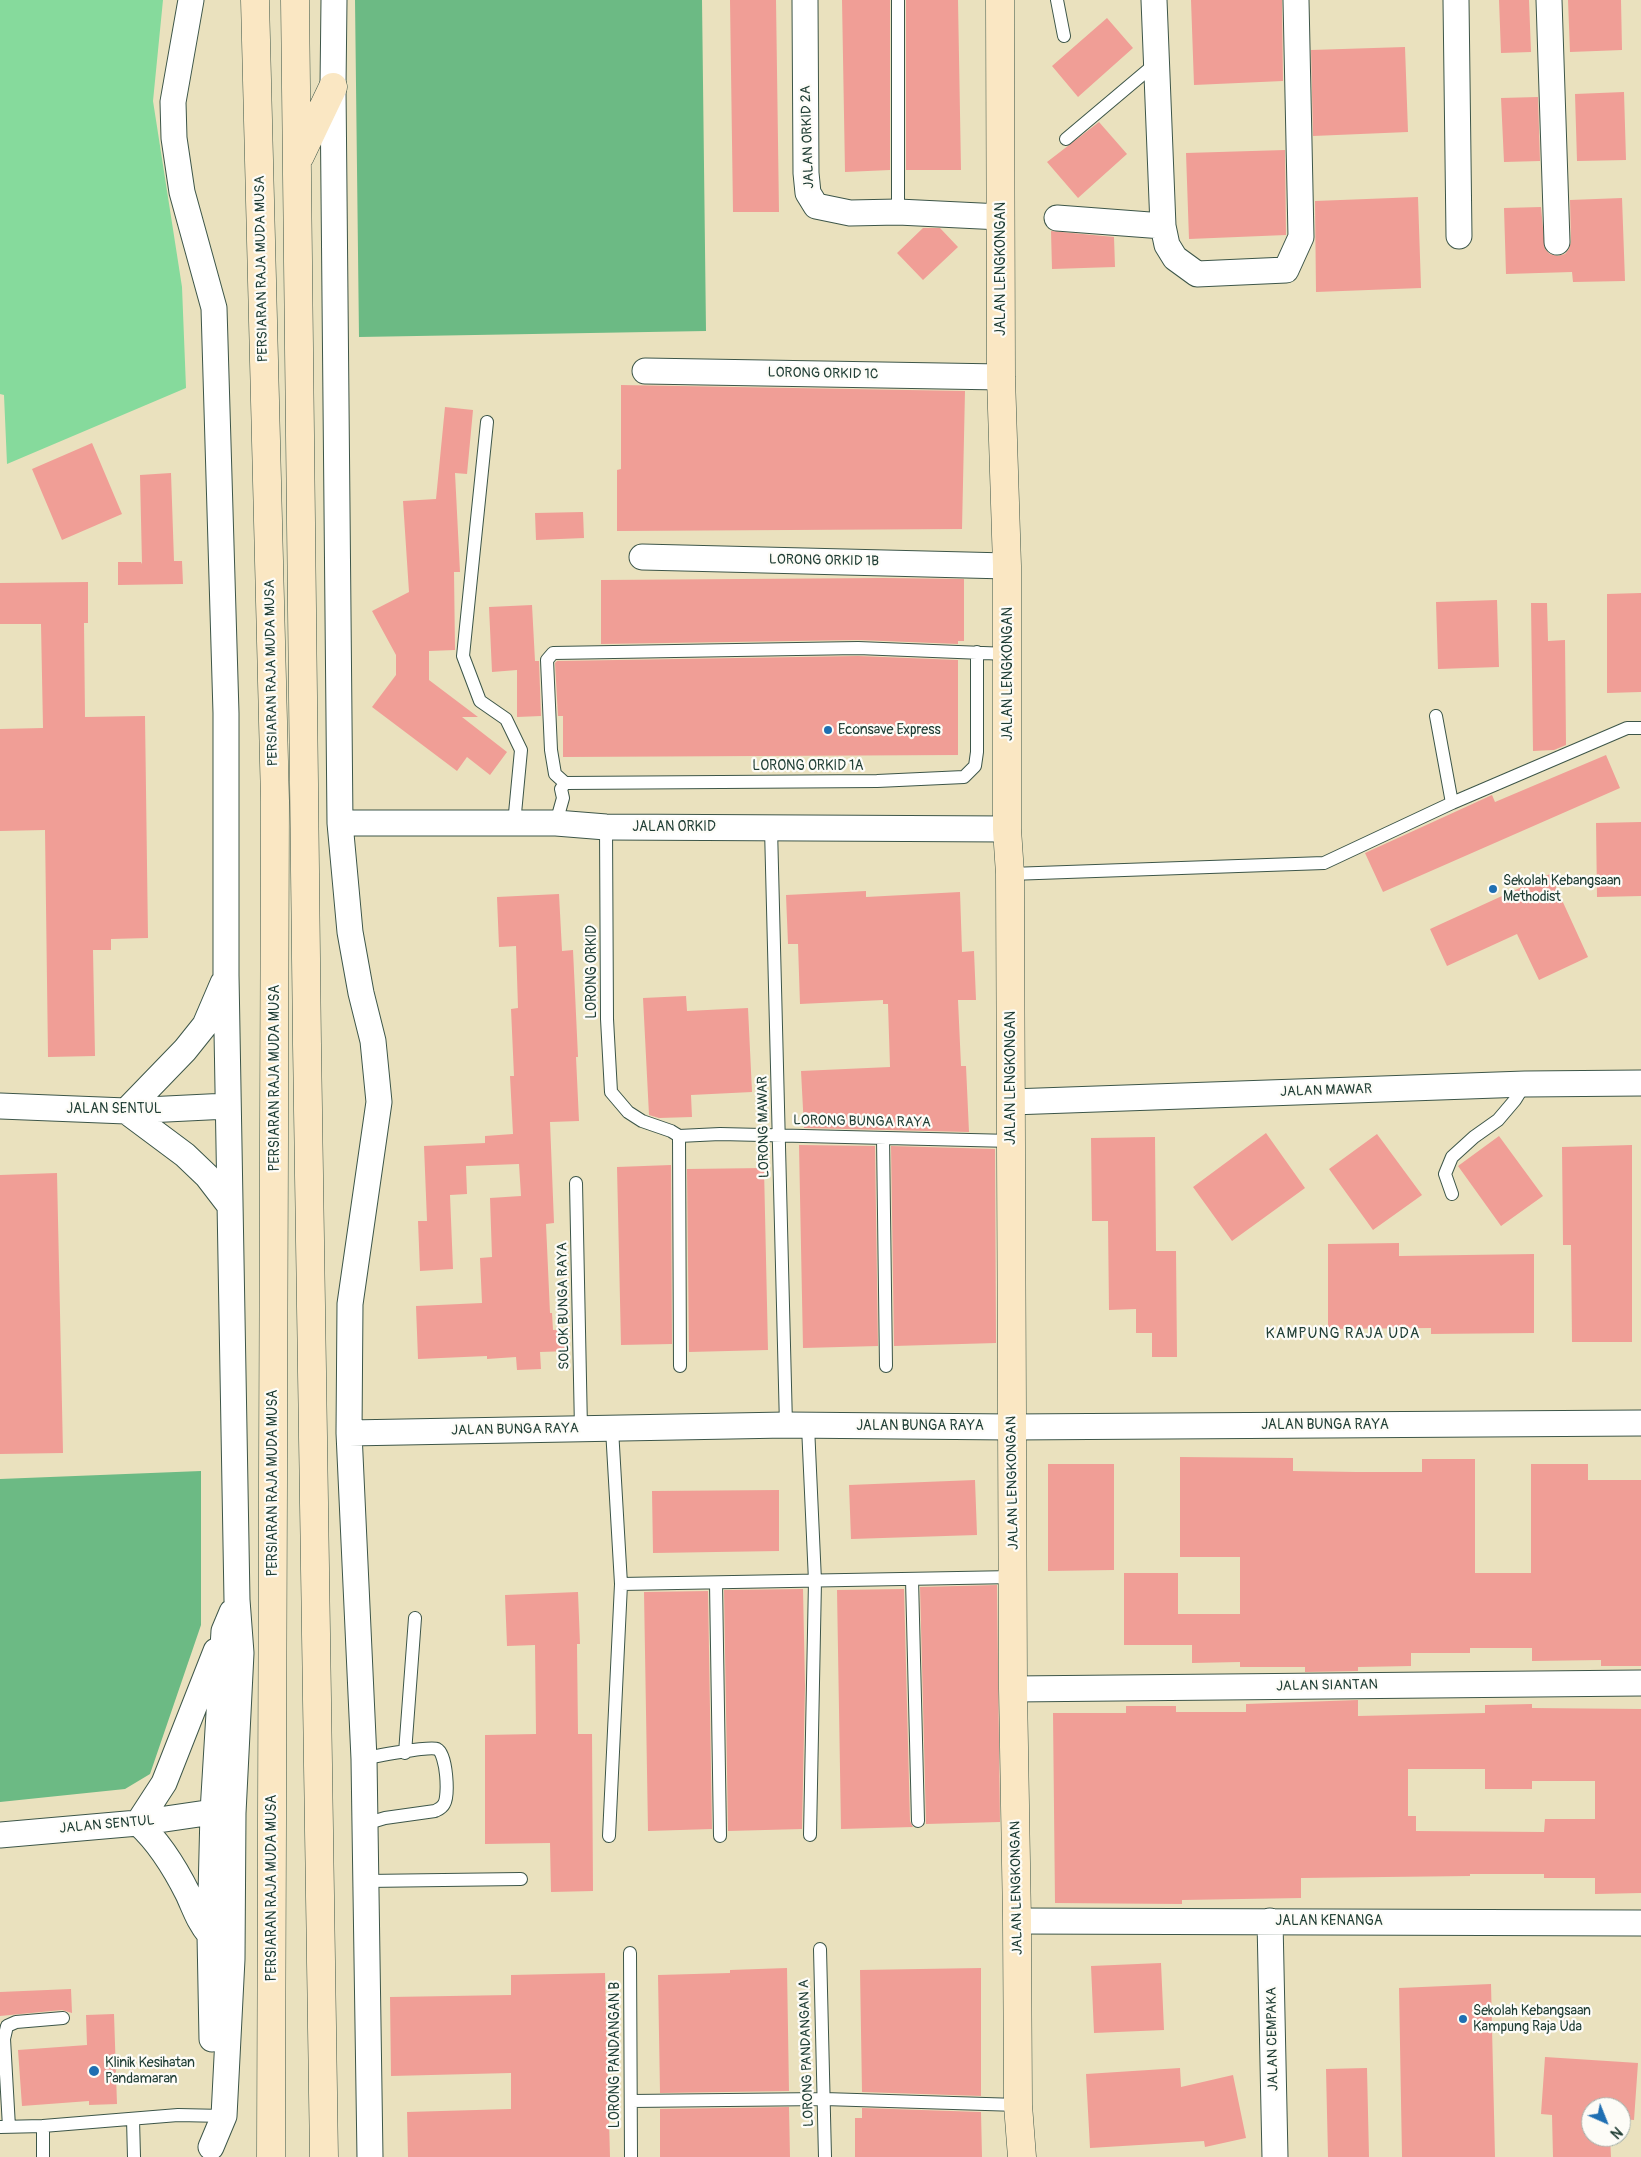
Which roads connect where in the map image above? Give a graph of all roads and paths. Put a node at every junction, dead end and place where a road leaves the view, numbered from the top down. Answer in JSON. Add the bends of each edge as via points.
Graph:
{"nodes":[{"id":1,"x":191,"y":0,"type":"edge"},
{"id":2,"x":255,"y":0,"type":"edge"},
{"id":3,"x":295,"y":0,"type":"edge"},
{"id":4,"x":334,"y":0,"type":"edge"},
{"id":5,"x":805,"y":0,"type":"edge"},
{"id":6,"x":898,"y":0,"type":"edge"},
{"id":7,"x":1000,"y":0,"type":"edge"},
{"id":8,"x":1057,"y":0,"type":"edge"},
{"id":9,"x":1154,"y":0,"type":"edge"},
{"id":10,"x":1296,"y":0,"type":"edge"},
{"id":11,"x":1456,"y":0,"type":"edge"},
{"id":12,"x":1549,"y":0,"type":"edge"},
{"id":13,"x":1064,"y":36,"type":"dead end"},
{"id":14,"x":1155,"y":64,"type":"junction"},
{"id":15,"x":333,"y":88,"type":"junction"},
{"id":16,"x":1066,"y":139,"type":"dead end"},
{"id":17,"x":297,"y":162,"type":"junction"},
{"id":18,"x":898,"y":212,"type":"junction"},
{"id":19,"x":1001,"y":217,"type":"junction"},
{"id":20,"x":1057,"y":218,"type":"dead end"},
{"id":21,"x":1163,"y":226,"type":"junction"},
{"id":22,"x":1459,"y":236,"type":"dead end"},
{"id":23,"x":1557,"y":242,"type":"dead end"},
{"id":24,"x":645,"y":371,"type":"dead end"},
{"id":25,"x":1001,"y":377,"type":"junction"},
{"id":26,"x":487,"y":422,"type":"dead end"},
{"id":27,"x":642,"y":557,"type":"dead end"},
{"id":28,"x":1007,"y":566,"type":"junction"},
{"id":29,"x":977,"y":652,"type":"junction"},
{"id":30,"x":1008,"y":654,"type":"junction"},
{"id":31,"x":1436,"y":716,"type":"dead end"},
{"id":32,"x":1641,"y":728,"type":"edge"},
{"id":33,"x":565,"y":783,"type":"junction"},
{"id":34,"x":1452,"y":803,"type":"junction"},
{"id":35,"x":340,"y":823,"type":"junction"},
{"id":36,"x":556,"y":823,"type":"junction"},
{"id":37,"x":514,"y":824,"type":"junction"},
{"id":38,"x":606,"y":827,"type":"junction"},
{"id":39,"x":771,"y":828,"type":"junction"},
{"id":40,"x":1007,"y":829,"type":"junction"},
{"id":41,"x":1010,"y":874,"type":"junction"},
{"id":42,"x":226,"y":975,"type":"junction"},
{"id":43,"x":1641,"y":1083,"type":"edge"},
{"id":44,"x":1525,"y":1084,"type":"junction"},
{"id":45,"x":1011,"y":1102,"type":"junction"},
{"id":46,"x":0,"y":1106,"type":"edge"},
{"id":47,"x":228,"y":1106,"type":"junction"},
{"id":48,"x":126,"y":1111,"type":"junction"},
{"id":49,"x":628,"y":1112,"type":"joint"},
{"id":50,"x":779,"y":1135,"type":"junction"},
{"id":51,"x":679,"y":1136,"type":"junction"},
{"id":52,"x":883,"y":1138,"type":"junction"},
{"id":53,"x":1012,"y":1141,"type":"junction"},
{"id":54,"x":576,"y":1182,"type":"dead end"},
{"id":55,"x":1452,"y":1194,"type":"dead end"},
{"id":56,"x":230,"y":1206,"type":"junction"},
{"id":57,"x":680,"y":1366,"type":"dead end"},
{"id":58,"x":886,"y":1366,"type":"dead end"},
{"id":59,"x":1641,"y":1423,"type":"edge"},
{"id":60,"x":797,"y":1426,"type":"junction"},
{"id":61,"x":1012,"y":1427,"type":"junction"},
{"id":62,"x":581,"y":1429,"type":"junction"},
{"id":63,"x":612,"y":1429,"type":"junction"},
{"id":64,"x":349,"y":1433,"type":"junction"},
{"id":65,"x":1014,"y":1578,"type":"junction"},
{"id":66,"x":912,"y":1579,"type":"junction"},
{"id":67,"x":815,"y":1581,"type":"junction"},
{"id":68,"x":716,"y":1583,"type":"junction"},
{"id":69,"x":621,"y":1584,"type":"junction"},
{"id":70,"x":237,"y":1600,"type":"junction"},
{"id":71,"x":415,"y":1618,"type":"dead end"},
{"id":72,"x":224,"y":1631,"type":"junction"},
{"id":73,"x":1641,"y":1683,"type":"edge"},
{"id":74,"x":1013,"y":1689,"type":"junction"},
{"id":75,"x":405,"y":1753,"type":"junction"},
{"id":76,"x":364,"y":1759,"type":"junction"},
{"id":77,"x":223,"y":1813,"type":"junction"},
{"id":78,"x":918,"y":1821,"type":"dead end"},
{"id":79,"x":138,"y":1823,"type":"junction"},
{"id":80,"x":365,"y":1824,"type":"junction"},
{"id":81,"x":0,"y":1835,"type":"edge"},
{"id":82,"x":810,"y":1835,"type":"dead end"},
{"id":83,"x":609,"y":1836,"type":"dead end"},
{"id":84,"x":720,"y":1836,"type":"dead end"},
{"id":85,"x":521,"y":1879,"type":"dead end"},
{"id":86,"x":366,"y":1881,"type":"junction"},
{"id":87,"x":1018,"y":1921,"type":"junction"},
{"id":88,"x":1270,"y":1921,"type":"junction"},
{"id":89,"x":1641,"y":1923,"type":"edge"},
{"id":90,"x":210,"y":1935,"type":"junction"},
{"id":91,"x":820,"y":1949,"type":"dead end"},
{"id":92,"x":630,"y":1953,"type":"dead end"},
{"id":93,"x":63,"y":2018,"type":"dead end"},
{"id":94,"x":824,"y":2099,"type":"junction"},
{"id":95,"x":631,"y":2101,"type":"junction"},
{"id":96,"x":1018,"y":2105,"type":"junction"},
{"id":97,"x":216,"y":2116,"type":"junction"},
{"id":98,"x":133,"y":2119,"type":"junction"},
{"id":99,"x":43,"y":2126,"type":"junction"},
{"id":100,"x":4,"y":2127,"type":"edge"},
{"id":101,"x":212,"y":2152,"type":"edge"},
{"id":102,"x":43,"y":2157,"type":"edge"},
{"id":103,"x":134,"y":2157,"type":"edge"},
{"id":104,"x":271,"y":2157,"type":"edge"},
{"id":105,"x":324,"y":2157,"type":"edge"},
{"id":106,"x":370,"y":2157,"type":"edge"},
{"id":107,"x":630,"y":2157,"type":"edge"},
{"id":108,"x":825,"y":2157,"type":"edge"},
{"id":109,"x":1022,"y":2157,"type":"edge"},
{"id":110,"x":1275,"y":2157,"type":"edge"}],
"edges":[{"from":1,"to":42,"type":"street","via":[[173,102],[174,138],[182,192],[214,308],[226,713]]},
{"from":2,"to":104,"type":"main road","name":"PERSIARAN RAJA MUDA MUSA","via":[[275,801]]},
{"from":3,"to":17,"type":"main road"},
{"from":4,"to":15,"type":"street"},
{"from":5,"to":18,"type":"street","name":"JALAN ORKID 2A","via":[[808,193],[816,206],[850,213]]},
{"from":6,"to":18,"type":"lane"},
{"from":7,"to":19,"type":"main road","name":"JALAN LENGKONGAN"},
{"from":8,"to":13,"type":"lane"},
{"from":9,"to":14,"type":"street"},
{"from":10,"to":21,"type":"street","via":[[1301,237],[1286,270],[1197,274],[1175,258],[1167,245]]},
{"from":11,"to":22,"type":"street"},
{"from":12,"to":23,"type":"street"},
{"from":14,"to":16,"type":"lane"},
{"from":14,"to":21,"type":"street"},
{"from":15,"to":17,"type":"main road"},
{"from":15,"to":35,"type":"street"},
{"from":17,"to":105,"type":"main road"},
{"from":18,"to":19,"type":"street","name":"JALAN ORKID 2A"},
{"from":19,"to":25,"type":"main road","name":"JALAN LENGKONGAN"},
{"from":20,"to":21,"type":"street"},
{"from":24,"to":25,"type":"street","name":"LORONG ORKID 1C"},
{"from":25,"to":28,"type":"main road","name":"JALAN LENGKONGAN"},
{"from":26,"to":37,"type":"lane","via":[[463,656],[480,701],[506,719],[521,750]]},
{"from":27,"to":28,"type":"street","name":"LORONG ORKID 1B"},
{"from":28,"to":30,"type":"main road","name":"JALAN LENGKONGAN"},
{"from":29,"to":30,"type":"lane"},
{"from":29,"to":33,"type":"lane","name":"LORONG ORKID 1A","via":[[977,752],[975,766],[964,777]]},
{"from":29,"to":33,"type":"lane","via":[[858,648],[553,653],[547,660],[551,750],[555,774]]},
{"from":30,"to":40,"type":"main road","name":"JALAN LENGKONGAN"},
{"from":31,"to":34,"type":"lane"},
{"from":32,"to":34,"type":"lane","via":[[1627,728]]},
{"from":33,"to":36,"type":"lane","via":[[561,788],[563,798]]},
{"from":34,"to":41,"type":"lane","via":[[1324,863]]},
{"from":35,"to":37,"type":"street","name":"JALAN ORKID"},
{"from":35,"to":64,"type":"street","via":[[350,932],[373,1041],[379,1102],[350,1304]]},
{"from":36,"to":37,"type":"street","name":"JALAN ORKID"},
{"from":36,"to":38,"type":"street","name":"JALAN ORKID"},
{"from":38,"to":39,"type":"street","name":"JALAN ORKID"},
{"from":38,"to":49,"type":"lane","name":"LORONG ORKID","via":[[607,1019],[611,1092]]},
{"from":39,"to":40,"type":"street","name":"JALAN ORKID"},
{"from":39,"to":50,"type":"lane","name":"LORONG MAWAR"},
{"from":40,"to":41,"type":"main road","name":"JALAN LENGKONGAN"},
{"from":41,"to":45,"type":"main road","name":"JALAN LENGKONGAN"},
{"from":42,"to":47,"type":"street"},
{"from":42,"to":48,"type":"street","via":[[205,1025]]},
{"from":43,"to":44,"type":"street","name":"JALAN MAWAR"},
{"from":44,"to":45,"type":"street","name":"JALAN MAWAR"},
{"from":44,"to":55,"type":"lane","via":[[1498,1120],[1452,1157],[1445,1174]]},
{"from":45,"to":53,"type":"main road","name":"JALAN LENGKONGAN"},
{"from":46,"to":48,"type":"street","name":"JALAN SENTUL"},
{"from":47,"to":48,"type":"street","name":"JALAN SENTUL"},
{"from":47,"to":56,"type":"street"},
{"from":48,"to":56,"type":"street","via":[[207,1176]]},
{"from":49,"to":51,"type":"lane","name":"LORONG BUNGA RAYA"},
{"from":50,"to":51,"type":"lane","name":"LORONG BUNGA RAYA"},
{"from":50,"to":52,"type":"lane","name":"LORONG BUNGA RAYA"},
{"from":50,"to":60,"type":"lane","name":"LORONG MAWAR"},
{"from":51,"to":57,"type":"lane"},
{"from":52,"to":53,"type":"lane","name":"LORONG BUNGA RAYA"},
{"from":52,"to":58,"type":"lane"},
{"from":53,"to":61,"type":"main road","name":"JALAN LENGKONGAN"},
{"from":54,"to":62,"type":"lane","name":"SOLOK BUNGA RAYA"},
{"from":56,"to":70,"type":"street"},
{"from":59,"to":61,"type":"street","name":"JALAN BUNGA RAYA"},
{"from":60,"to":61,"type":"street","name":"JALAN BUNGA RAYA"},
{"from":60,"to":63,"type":"street","name":"JALAN BUNGA RAYA"},
{"from":60,"to":67,"type":"lane","name":"LORONG MAWAR"},
{"from":61,"to":65,"type":"main road","name":"JALAN LENGKONGAN"},
{"from":62,"to":63,"type":"street","name":"JALAN BUNGA RAYA"},
{"from":62,"to":64,"type":"street","name":"JALAN BUNGA RAYA"},
{"from":63,"to":69,"type":"lane"},
{"from":64,"to":76,"type":"street"},
{"from":65,"to":66,"type":"lane"},
{"from":65,"to":74,"type":"main road","name":"JALAN LENGKONGAN"},
{"from":66,"to":67,"type":"lane"},
{"from":66,"to":78,"type":"lane"},
{"from":67,"to":68,"type":"lane"},
{"from":67,"to":82,"type":"lane","name":"LORONG MAWAR"},
{"from":68,"to":69,"type":"lane"},
{"from":68,"to":84,"type":"lane"},
{"from":69,"to":83,"type":"lane"},
{"from":70,"to":72,"type":"street"},
{"from":70,"to":77,"type":"street","via":[[241,1653]]},
{"from":71,"to":75,"type":"lane"},
{"from":72,"to":77,"type":"street"},
{"from":72,"to":79,"type":"street","via":[[164,1784]]},
{"from":73,"to":74,"type":"street","name":"JALAN SIANTAN"},
{"from":74,"to":87,"type":"main road","name":"JALAN LENGKONGAN"},
{"from":75,"to":76,"type":"lane"},
{"from":75,"to":80,"type":"lane","via":[[430,1748],[443,1754],[444,1804],[435,1811]]},
{"from":76,"to":80,"type":"street"},
{"from":77,"to":79,"type":"street","name":"JALAN SENTUL"},
{"from":77,"to":90,"type":"street"},
{"from":77,"to":97,"type":"street","via":[[232,1959]]},
{"from":79,"to":81,"type":"street","name":"JALAN SENTUL"},
{"from":79,"to":90,"type":"street","via":[[163,1851],[199,1922]]},
{"from":80,"to":86,"type":"street"},
{"from":85,"to":86,"type":"lane"},
{"from":86,"to":106,"type":"street"},
{"from":87,"to":88,"type":"street","name":"JALAN KENANGA"},
{"from":87,"to":96,"type":"main road","name":"JALAN LENGKONGAN"},
{"from":88,"to":89,"type":"street","name":"JALAN KENANGA"},
{"from":88,"to":110,"type":"street","name":"JALAN CEMPAKA"},
{"from":90,"to":97,"type":"street"},
{"from":91,"to":94,"type":"lane","name":"LORONG PANDANGAN A"},
{"from":92,"to":95,"type":"lane","name":"LORONG PANDANGAN B"},
{"from":93,"to":100,"type":"lane","via":[[16,2022],[7,2026],[4,2039]]},
{"from":94,"to":95,"type":"lane"},
{"from":94,"to":96,"type":"lane"},
{"from":94,"to":108,"type":"lane","name":"LORONG PANDANGAN A"},
{"from":95,"to":107,"type":"lane","name":"LORONG PANDANGAN B"},
{"from":96,"to":109,"type":"main road","name":"JALAN LENGKONGAN"},
{"from":97,"to":98,"type":"lane"},
{"from":97,"to":101,"type":"street"},
{"from":98,"to":99,"type":"lane"},
{"from":98,"to":103,"type":"lane"},
{"from":99,"to":100,"type":"lane"},
{"from":99,"to":102,"type":"lane"}]}
